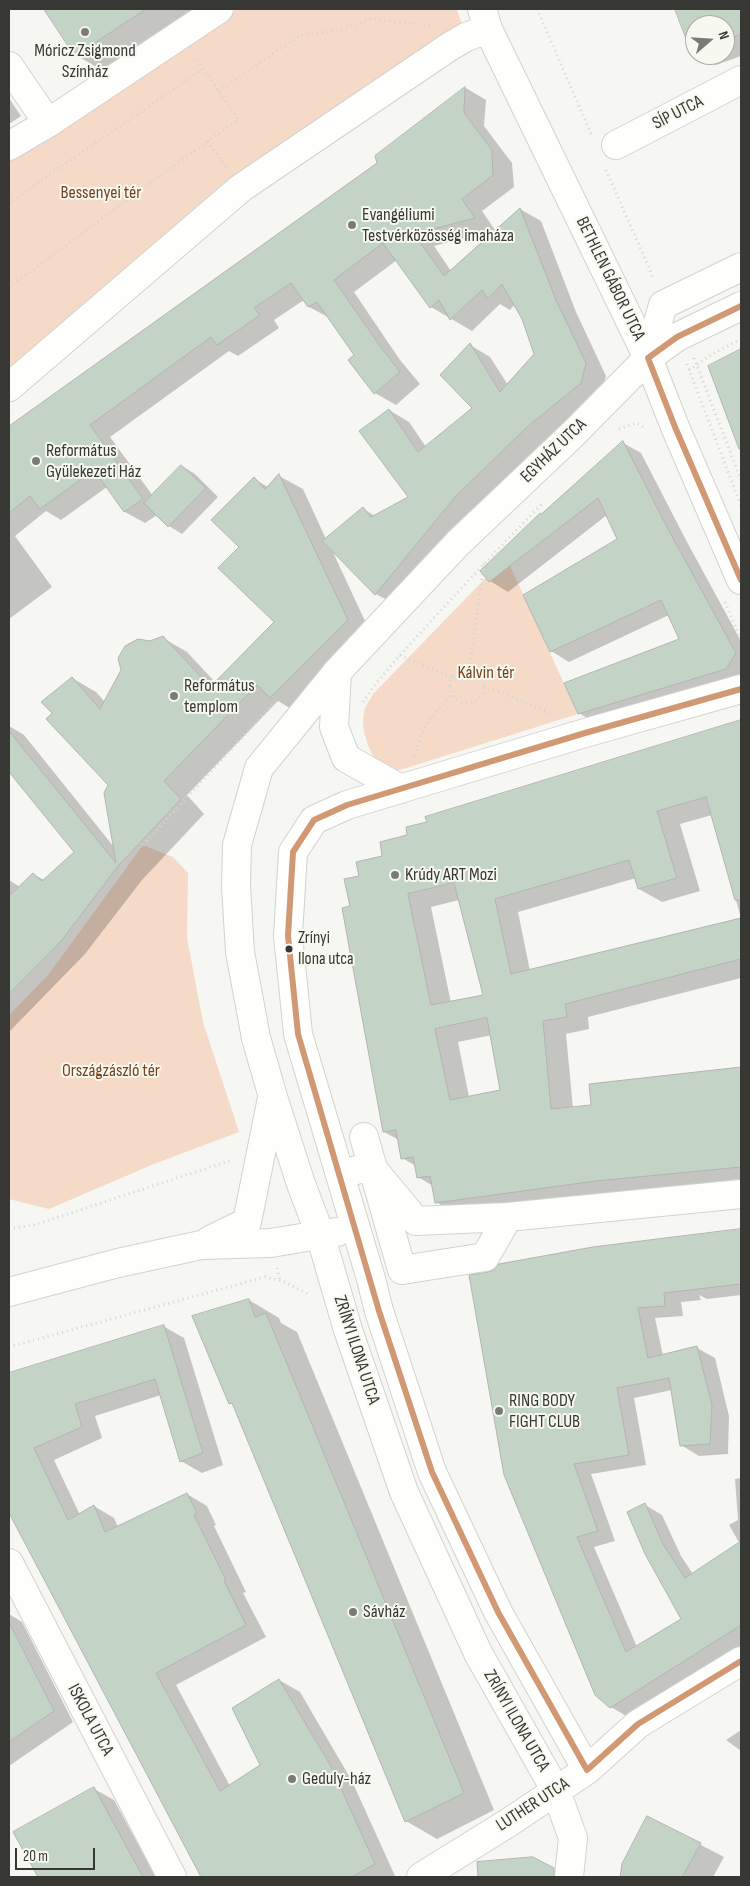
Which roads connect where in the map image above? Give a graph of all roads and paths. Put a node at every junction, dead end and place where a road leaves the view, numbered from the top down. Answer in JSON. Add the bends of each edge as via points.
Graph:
{"nodes":[{"id":1,"x":219,"y":9,"type":"edge"},
{"id":2,"x":485,"y":19,"type":"edge"},
{"id":3,"x":435,"y":26,"type":"dead end"},
{"id":4,"x":179,"y":34,"type":"junction"},
{"id":5,"x":9,"y":66,"type":"edge"},
{"id":6,"x":203,"y":69,"type":"junction"},
{"id":7,"x":741,"y":80,"type":"edge"},
{"id":8,"x":218,"y":91,"type":"junction"},
{"id":9,"x":48,"y":123,"type":"junction"},
{"id":10,"x":616,"y":145,"type":"dead end"},
{"id":11,"x":9,"y":146,"type":"edge"},
{"id":12,"x":9,"y":209,"type":"edge"},
{"id":13,"x":741,"y":267,"type":"edge"},
{"id":14,"x":9,"y":286,"type":"edge"},
{"id":15,"x":741,"y":306,"type":"edge"},
{"id":16,"x":741,"y":339,"type":"edge"},
{"id":17,"x":685,"y":343,"type":"junction"},
{"id":18,"x":648,"y":358,"type":"junction"},
{"id":19,"x":696,"y":365,"type":"junction"},
{"id":20,"x":689,"y":370,"type":"junction"},
{"id":21,"x":9,"y":387,"type":"edge"},
{"id":22,"x":620,"y":428,"type":"dead end"},
{"id":23,"x":613,"y":435,"type":"dead end"},
{"id":24,"x":741,"y":480,"type":"edge"},
{"id":25,"x":550,"y":496,"type":"dead end"},
{"id":26,"x":741,"y":506,"type":"edge"},
{"id":27,"x":484,"y":563,"type":"junction"},
{"id":28,"x":741,"y":580,"type":"edge"},
{"id":29,"x":400,"y":655,"type":"junction"},
{"id":30,"x":469,"y":669,"type":"junction"},
{"id":31,"x":337,"y":672,"type":"junction"},
{"id":32,"x":452,"y":678,"type":"junction"},
{"id":33,"x":484,"y":686,"type":"junction"},
{"id":34,"x":741,"y":689,"type":"edge"},
{"id":35,"x":452,"y":694,"type":"junction"},
{"id":36,"x":358,"y":709,"type":"dead end"},
{"id":37,"x":561,"y":717,"type":"dead end"},
{"id":38,"x":414,"y":758,"type":"dead end"},
{"id":39,"x":401,"y":789,"type":"junction"},
{"id":40,"x":273,"y":1097,"type":"junction"},
{"id":41,"x":364,"y":1137,"type":"dead end"},
{"id":42,"x":241,"y":1157,"type":"dead end"},
{"id":43,"x":372,"y":1168,"type":"junction"},
{"id":44,"x":340,"y":1174,"type":"junction"},
{"id":45,"x":741,"y":1194,"type":"edge"},
{"id":46,"x":508,"y":1218,"type":"junction"},
{"id":47,"x":356,"y":1228,"type":"junction"},
{"id":48,"x":9,"y":1229,"type":"edge"},
{"id":49,"x":320,"y":1234,"type":"junction"},
{"id":50,"x":202,"y":1245,"type":"junction"},
{"id":51,"x":460,"y":1268,"type":"dead end"},
{"id":52,"x":402,"y":1270,"type":"junction"},
{"id":53,"x":12,"y":1289,"type":"edge"},
{"id":54,"x":317,"y":1294,"type":"dead end"},
{"id":55,"x":9,"y":1347,"type":"edge"},
{"id":56,"x":10,"y":1571,"type":"edge"},
{"id":57,"x":741,"y":1661,"type":"edge"},
{"id":58,"x":587,"y":1770,"type":"junction"},
{"id":59,"x":556,"y":1791,"type":"junction"},
{"id":60,"x":172,"y":1877,"type":"edge"},
{"id":61,"x":421,"y":1877,"type":"edge"},
{"id":62,"x":568,"y":1877,"type":"edge"}],
"edges":[{"from":1,"to":4,"type":"street"},
{"from":2,"to":18,"type":"street","name":"BETHLEN GÁBOR UTCA"},
{"from":2,"to":21,"type":"street","via":[[466,37],[241,188]]},
{"from":3,"to":8,"type":"path","via":[[370,19],[340,30],[299,36]]},
{"from":4,"to":6,"type":"path"},
{"from":4,"to":9,"type":"street"},
{"from":5,"to":9,"type":"street"},
{"from":6,"to":8,"type":"path"},
{"from":6,"to":12,"type":"path","via":[[37,183],[10,204]]},
{"from":7,"to":10,"type":"street","name":"SÍP UTCA"},
{"from":8,"to":14,"type":"path","via":[[238,119]]},
{"from":9,"to":11,"type":"street"},
{"from":13,"to":18,"type":"street","name":"EGYHÁZ UTCA","via":[[663,305]]},
{"from":15,"to":17,"type":"street","name":"EGYHÁZ UTCA"},
{"from":16,"to":19,"type":"path"},
{"from":17,"to":18,"type":"street","name":"EGYHÁZ UTCA"},
{"from":17,"to":19,"type":"path"},
{"from":17,"to":20,"type":"path"},
{"from":18,"to":28,"type":"street","name":"BETHLEN GÁBOR UTCA"},
{"from":18,"to":31,"type":"street","name":"EGYHÁZ UTCA","via":[[458,543]]},
{"from":19,"to":20,"type":"path"},
{"from":19,"to":24,"type":"path"},
{"from":20,"to":26,"type":"path"},
{"from":22,"to":23,"type":"path"},
{"from":25,"to":27,"type":"path"},
{"from":27,"to":29,"type":"path"},
{"from":27,"to":30,"type":"path"},
{"from":29,"to":32,"type":"path"},
{"from":29,"to":36,"type":"path"},
{"from":30,"to":32,"type":"path","via":[[460,670]]},
{"from":30,"to":33,"type":"path","via":[[477,671]]},
{"from":31,"to":39,"type":"street","via":[[334,727],[346,758]]},
{"from":31,"to":40,"type":"street","name":"ZRÍNYI ILONA UTCA","via":[[260,768],[237,845],[240,952],[256,1038]]},
{"from":32,"to":35,"type":"path"},
{"from":33,"to":35,"type":"path","via":[[480,697],[471,703],[460,702]]},
{"from":33,"to":37,"type":"path"},
{"from":34,"to":39,"type":"street"},
{"from":35,"to":38,"type":"path","via":[[426,723]]},
{"from":39,"to":44,"type":"street","via":[[347,805],[314,820],[293,852],[288,936],[298,1034]]},
{"from":40,"to":49,"type":"street","name":"ZRÍNYI ILONA UTCA"},
{"from":40,"to":50,"type":"street","via":[[247,1222]]},
{"from":41,"to":43,"type":"street"},
{"from":42,"to":48,"type":"path","via":[[34,1225]]},
{"from":43,"to":44,"type":"street"},
{"from":43,"to":46,"type":"street","via":[[416,1220]]},
{"from":43,"to":52,"type":"street"},
{"from":44,"to":47,"type":"street"},
{"from":45,"to":46,"type":"street"},
{"from":46,"to":52,"type":"street","via":[[485,1257]]},
{"from":47,"to":49,"type":"street"},
{"from":47,"to":58,"type":"street","name":"ZRÍNYI ILONA UTCA","via":[[379,1311],[432,1472],[498,1612]]},
{"from":49,"to":50,"type":"street","via":[[271,1242]]},
{"from":49,"to":59,"type":"street","name":"ZRÍNYI ILONA UTCA","via":[[348,1330],[404,1492],[478,1653]]},
{"from":50,"to":53,"type":"street"},
{"from":51,"to":52,"type":"street","via":[[437,1277]]},
{"from":54,"to":55,"type":"path","via":[[308,1295],[285,1282],[265,1277]]},
{"from":56,"to":60,"type":"street","name":"ISKOLA UTCA"},
{"from":57,"to":58,"type":"street","name":"LUTHER UTCA","via":[[638,1724]]},
{"from":58,"to":59,"type":"street","name":"LUTHER UTCA"},
{"from":59,"to":61,"type":"street","name":"LUTHER UTCA"},
{"from":59,"to":62,"type":"street","name":"ZRÍNYI ILONA UTCA","via":[[573,1838]]}]}
